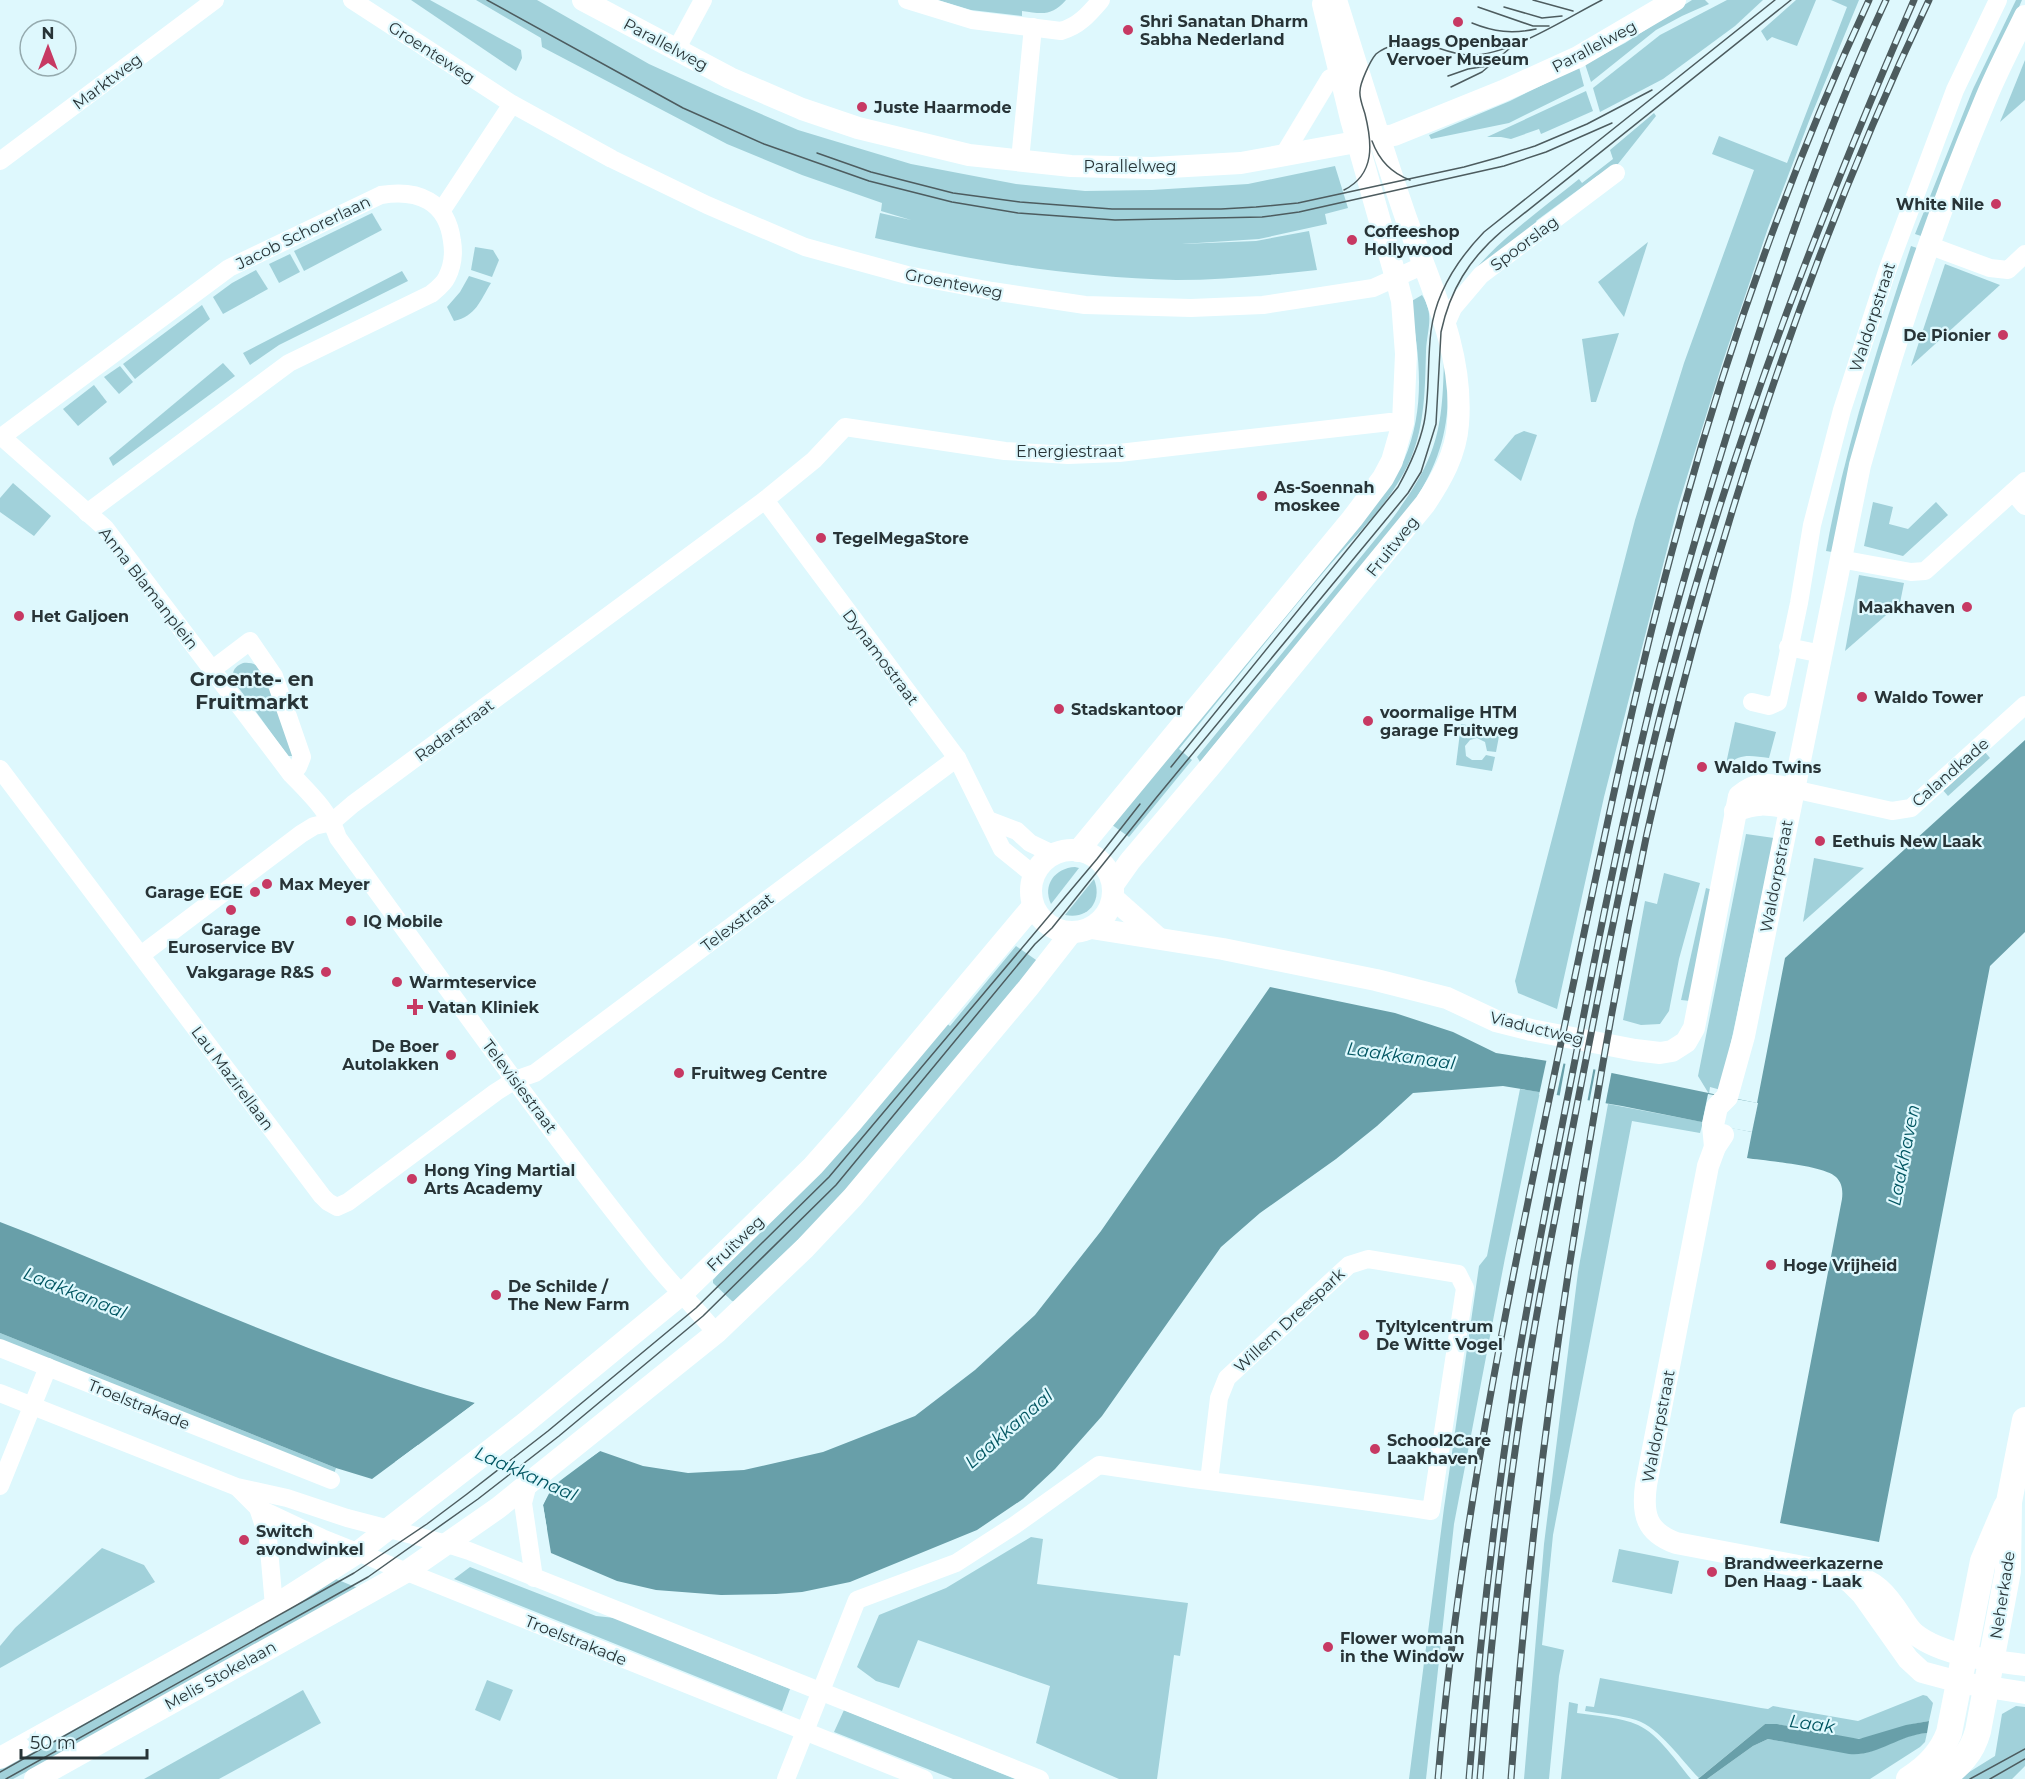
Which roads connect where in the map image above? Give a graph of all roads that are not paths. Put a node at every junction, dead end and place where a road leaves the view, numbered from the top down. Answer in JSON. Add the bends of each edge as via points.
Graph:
{"nodes":[{"id":1,"x":215,"y":0,"type":"edge"},
{"id":2,"x":352,"y":0,"type":"edge"},
{"id":3,"x":583,"y":0,"type":"edge"},
{"id":4,"x":703,"y":0,"type":"edge"},
{"id":5,"x":907,"y":0,"type":"edge"},
{"id":6,"x":1101,"y":0,"type":"edge"},
{"id":7,"x":1323,"y":0,"type":"edge"},
{"id":8,"x":1336,"y":0,"type":"edge"},
{"id":9,"x":1675,"y":0,"type":"edge"},
{"id":10,"x":1998,"y":0,"type":"edge"},
{"id":11,"x":2025,"y":16,"type":"edge"},
{"id":12,"x":1033,"y":27,"type":"junction"},
{"id":13,"x":676,"y":50,"type":"junction"},
{"id":14,"x":1340,"y":74,"type":"junction"},
{"id":15,"x":512,"y":104,"type":"junction"},
{"id":16,"x":1381,"y":137,"type":"junction"},
{"id":17,"x":1358,"y":141,"type":"junction"},
{"id":18,"x":1282,"y":156,"type":"junction"},
{"id":19,"x":1020,"y":160,"type":"junction"},
{"id":20,"x":0,"y":161,"type":"edge"},
{"id":21,"x":1616,"y":173,"type":"dead end"},
{"id":22,"x":442,"y":210,"type":"junction"},
{"id":23,"x":1928,"y":245,"type":"junction"},
{"id":24,"x":2025,"y":254,"type":"edge"},
{"id":25,"x":1424,"y":265,"type":"junction"},
{"id":26,"x":1396,"y":278,"type":"junction"},
{"id":27,"x":1446,"y":327,"type":"junction"},
{"id":28,"x":1403,"y":423,"type":"junction"},
{"id":29,"x":1,"y":437,"type":"edge"},
{"id":30,"x":2021,"y":493,"type":"edge"},
{"id":31,"x":765,"y":500,"type":"junction"},
{"id":32,"x":87,"y":513,"type":"junction"},
{"id":33,"x":1840,"y":559,"type":"junction"},
{"id":34,"x":1788,"y":647,"type":"junction"},
{"id":35,"x":1822,"y":654,"type":"junction"},
{"id":36,"x":213,"y":669,"type":"junction"},
{"id":37,"x":1752,"y":702,"type":"dead end"},
{"id":38,"x":2025,"y":705,"type":"edge"},
{"id":39,"x":957,"y":758,"type":"junction"},
{"id":40,"x":0,"y":769,"type":"edge"},
{"id":41,"x":291,"y":774,"type":"junction"},
{"id":42,"x":1792,"y":798,"type":"junction"},
{"id":43,"x":988,"y":820,"type":"junction"},
{"id":44,"x":332,"y":822,"type":"junction"},
{"id":45,"x":1078,"y":851,"type":"junction"},
{"id":46,"x":1053,"y":854,"type":"junction"},
{"id":47,"x":1034,"y":875,"type":"junction"},
{"id":48,"x":1113,"y":892,"type":"junction"},
{"id":49,"x":1033,"y":906,"type":"junction"},
{"id":50,"x":1081,"y":930,"type":"junction"},
{"id":51,"x":1157,"y":937,"type":"junction"},
{"id":52,"x":141,"y":955,"type":"junction"},
{"id":53,"x":515,"y":1080,"type":"junction"},
{"id":54,"x":683,"y":1293,"type":"junction"},
{"id":55,"x":716,"y":1333,"type":"junction"},
{"id":56,"x":0,"y":1348,"type":"edge"},
{"id":57,"x":48,"y":1368,"type":"junction"},
{"id":58,"x":0,"y":1393,"type":"edge"},
{"id":59,"x":33,"y":1407,"type":"junction"},
{"id":60,"x":2025,"y":1420,"type":"edge"},
{"id":61,"x":331,"y":1480,"type":"dead end"},
{"id":62,"x":1209,"y":1481,"type":"junction"},
{"id":63,"x":528,"y":1484,"type":"junction"},
{"id":64,"x":0,"y":1486,"type":"edge"},
{"id":65,"x":237,"y":1487,"type":"junction"},
{"id":66,"x":2009,"y":1502,"type":"junction"},
{"id":67,"x":258,"y":1508,"type":"junction"},
{"id":68,"x":388,"y":1529,"type":"junction"},
{"id":69,"x":447,"y":1544,"type":"junction"},
{"id":70,"x":357,"y":1552,"type":"junction"},
{"id":71,"x":1826,"y":1571,"type":"junction"},
{"id":72,"x":406,"y":1572,"type":"junction"},
{"id":73,"x":534,"y":1578,"type":"junction"},
{"id":74,"x":274,"y":1606,"type":"junction"},
{"id":75,"x":1965,"y":1654,"type":"junction"},
{"id":76,"x":1992,"y":1660,"type":"junction"},
{"id":77,"x":2025,"y":1665,"type":"edge"},
{"id":78,"x":1960,"y":1682,"type":"junction"},
{"id":79,"x":1986,"y":1688,"type":"junction"},
{"id":80,"x":821,"y":1691,"type":"junction"},
{"id":81,"x":2025,"y":1693,"type":"edge"},
{"id":82,"x":804,"y":1732,"type":"junction"},
{"id":83,"x":0,"y":1758,"type":"edge"},
{"id":84,"x":34,"y":1779,"type":"edge"},
{"id":85,"x":786,"y":1779,"type":"edge"},
{"id":86,"x":924,"y":1779,"type":"edge"},
{"id":87,"x":1040,"y":1779,"type":"edge"},
{"id":88,"x":1909,"y":1779,"type":"edge"},
{"id":89,"x":1941,"y":1779,"type":"edge"}],
"edges":[{"from":1,"to":20,"type":"street","name":"Marktweg"},
{"from":2,"to":15,"type":"street","name":"Groenteweg"},
{"from":3,"to":13,"type":"street","name":"Parallelweg"},
{"from":4,"to":13,"type":"street"},
{"from":5,"to":12,"type":"street","via":[[972,21]]},
{"from":6,"to":12,"type":"street","via":[[1072,28],[1061,31]]},
{"from":7,"to":14,"type":"street"},
{"from":8,"to":16,"type":"street","name":"Fruitweg"},
{"from":9,"to":16,"type":"street","name":"Parallelweg","via":[[1578,57],[1413,129]]},
{"from":10,"to":34,"type":"street","name":"Waldorpstraat","via":[[1955,90],[1887,271],[1842,410],[1815,513]]},
{"from":11,"to":23,"type":"street","name":"Waldorpstraat","via":[[1984,101]]},
{"from":12,"to":19,"type":"street"},
{"from":13,"to":19,"type":"street","name":"Parallelweg","via":[[802,109],[858,128],[969,155]]},
{"from":14,"to":17,"type":"street"},
{"from":14,"to":18,"type":"street","via":[[1330,78]]},
{"from":15,"to":22,"type":"street"},
{"from":15,"to":26,"type":"street","name":"Groenteweg","via":[[707,205],[805,247],[907,275],[1085,304],[1191,309],[1263,304],[1373,288]]},
{"from":16,"to":17,"type":"street","name":"Parallelweg"},
{"from":16,"to":25,"type":"street","name":"Fruitweg"},
{"from":17,"to":18,"type":"street","name":"Parallelweg"},
{"from":17,"to":26,"type":"street"},
{"from":18,"to":19,"type":"street","name":"Parallelweg","via":[[1152,168]]},
{"from":21,"to":27,"type":"street","name":"Spoorslag","via":[[1481,275],[1454,308]]},
{"from":22,"to":29,"type":"street","name":"Jacob Schorerlaan","via":[[412,194],[381,195],[229,268]]},
{"from":22,"to":32,"type":"street","via":[[451,235],[452,265],[446,280],[431,294],[289,363]]},
{"from":23,"to":24,"type":"street","via":[[1990,268],[2008,270]]},
{"from":23,"to":33,"type":"street","name":"Waldorpstraat","via":[[1881,389]]},
{"from":25,"to":26,"type":"street","name":"Groenteweg"},
{"from":25,"to":27,"type":"street","name":"Fruitweg"},
{"from":26,"to":28,"type":"street","via":[[1406,354]]},
{"from":27,"to":48,"type":"street","name":"Fruitweg","via":[[1456,373],[1458,426],[1441,479],[1390,549],[1130,861]]},
{"from":28,"to":31,"type":"street","name":"Energiestraat","via":[[1068,455],[1005,451],[845,427],[814,460]]},
{"from":28,"to":45,"type":"street","via":[[1383,478],[1352,519]]},
{"from":29,"to":32,"type":"street","name":"Anna Blamanplein"},
{"from":30,"to":33,"type":"street","via":[[1925,571]]},
{"from":31,"to":39,"type":"street","name":"Dynamostraat"},
{"from":31,"to":44,"type":"street","name":"Radarstraat"},
{"from":32,"to":36,"type":"street","name":"Anna Blamanplein","via":[[105,528]]},
{"from":33,"to":35,"type":"street","name":"Waldorpstraat"},
{"from":34,"to":35,"type":"street"},
{"from":34,"to":37,"type":"street","name":"Waldorpstraat","via":[[1778,702],[1769,706]]},
{"from":35,"to":42,"type":"street","name":"Waldorpstraat"},
{"from":36,"to":41,"type":"street","name":"Televisiestraat"},
{"from":36,"to":41,"type":"street","via":[[250,641],[274,676],[302,757]]},
{"from":38,"to":42,"type":"street","name":"Calandkade","via":[[1911,808],[1892,811]]},
{"from":39,"to":43,"type":"street","name":"Dynamostraat"},
{"from":39,"to":53,"type":"street","name":"Telexstraat","via":[[535,1073]]},
{"from":40,"to":52,"type":"street","name":"Lau Mazirellaan"},
{"from":41,"to":44,"type":"street","name":"Televisiestraat"},
{"from":42,"to":51,"type":"street","name":"Viaductweg","via":[[1764,784],[1751,786],[1739,796],[1694,1028],[1686,1042],[1672,1051],[1635,1050],[1531,1030],[1496,1021],[1447,998],[1414,989]]},
{"from":42,"to":71,"type":"street","name":"Waldorpstraat","via":[[1744,1036],[1727,1097],[1717,1107],[1719,1133],[1708,1166],[1645,1505],[1655,1532],[1676,1543]]},
{"from":43,"to":46,"type":"street","via":[[1017,831],[1030,843]]},
{"from":43,"to":47,"type":"street","name":"Dynamostraat","via":[[1002,849]]},
{"from":44,"to":52,"type":"street","name":"Radarstraat","via":[[301,834]]},
{"from":44,"to":53,"type":"street","name":"Televisiestraat","via":[[338,838]]},
{"from":45,"to":46,"type":"street"},
{"from":45,"to":48,"type":"street","via":[[1100,861],[1108,871]]},
{"from":46,"to":47,"type":"street"},
{"from":47,"to":49,"type":"street"},
{"from":48,"to":50,"type":"street","via":[[1106,915]]},
{"from":48,"to":51,"type":"street"},
{"from":49,"to":50,"type":"street","via":[[1048,925],[1058,930]]},
{"from":49,"to":54,"type":"street","name":"Fruitweg","via":[[813,1166]]},
{"from":50,"to":51,"type":"street","name":"Viaductweg"},
{"from":50,"to":55,"type":"street","via":[[853,1197]]},
{"from":52,"to":53,"type":"street","name":"Lau Mazirellaan","via":[[322,1196],[337,1208]]},
{"from":53,"to":54,"type":"street","name":"Televisiestraat","via":[[654,1263]]},
{"from":54,"to":55,"type":"street","name":"Televisiestraat"},
{"from":54,"to":68,"type":"street","name":"Fruitweg"},
{"from":55,"to":63,"type":"street"},
{"from":56,"to":57,"type":"street","name":"Troelstrakade"},
{"from":57,"to":59,"type":"street"},
{"from":57,"to":61,"type":"street","name":"Troelstrakade"},
{"from":58,"to":59,"type":"street","name":"Troelstrakade"},
{"from":59,"to":64,"type":"street"},
{"from":59,"to":65,"type":"street","name":"Troelstrakade"},
{"from":60,"to":66,"type":"main road","name":"Neherkade"},
{"from":62,"to":62,"type":"street","name":"Willem Dreespark","via":[[1431,1511],[1465,1288],[1458,1274],[1368,1259],[1349,1264],[1227,1378],[1219,1398]]},
{"from":62,"to":80,"type":"street","name":"Willem Dreespark","via":[[1099,1464],[956,1563],[856,1600]]},
{"from":63,"to":69,"type":"street"},
{"from":63,"to":73,"type":"street","via":[[523,1503]]},
{"from":65,"to":67,"type":"street","name":"Troelstrakade"},
{"from":65,"to":68,"type":"street","name":"Troelstrakade"},
{"from":66,"to":75,"type":"main road","name":"Neherkade","via":[[1985,1555]]},
{"from":66,"to":76,"type":"main road","name":"Neherkade","via":[[2008,1566]]},
{"from":67,"to":70,"type":"street","name":"Troelstrakade"},
{"from":67,"to":74,"type":"street","via":[[268,1539]]},
{"from":68,"to":69,"type":"street","name":"Troelstrakade"},
{"from":68,"to":70,"type":"street","name":"Fruitweg"},
{"from":69,"to":72,"type":"street","name":"Melis Stokelaan"},
{"from":69,"to":73,"type":"street","name":"Troelstrakade"},
{"from":70,"to":72,"type":"street","name":"Troelstrakade"},
{"from":70,"to":74,"type":"street","name":"Melis Stokelaan"},
{"from":71,"to":75,"type":"street","name":"Waldorpstraat","via":[[1849,1574],[1873,1584],[1888,1596],[1916,1635]]},
{"from":71,"to":78,"type":"street","name":"Waldorpstraat","via":[[1844,1578],[1863,1594],[1917,1669]]},
{"from":72,"to":82,"type":"street","name":"Troelstrakade"},
{"from":72,"to":84,"type":"street","name":"Melis Stokelaan"},
{"from":73,"to":80,"type":"street","name":"Troelstrakade"},
{"from":74,"to":83,"type":"street","name":"Melis Stokelaan"},
{"from":75,"to":76,"type":"street","name":"Waldorpstraat"},
{"from":75,"to":78,"type":"main road","name":"Neherkade"},
{"from":76,"to":77,"type":"street","name":"Waldorpstraat"},
{"from":76,"to":79,"type":"main road","name":"Neherkade"},
{"from":78,"to":79,"type":"street","name":"Waldorpstraat"},
{"from":78,"to":88,"type":"main road","name":"Neherkade","via":[[1945,1743],[1929,1764]]},
{"from":79,"to":81,"type":"street","name":"Waldorpstraat"},
{"from":79,"to":89,"type":"main road","name":"Neherkade","via":[[1972,1747],[1963,1761]]},
{"from":80,"to":82,"type":"street","name":"Willem Dreespark"},
{"from":80,"to":87,"type":"street","name":"Troelstrakade"},
{"from":82,"to":85,"type":"street","name":"Willem Dreespark"},
{"from":82,"to":86,"type":"street","name":"Troelstrakade"}]}
